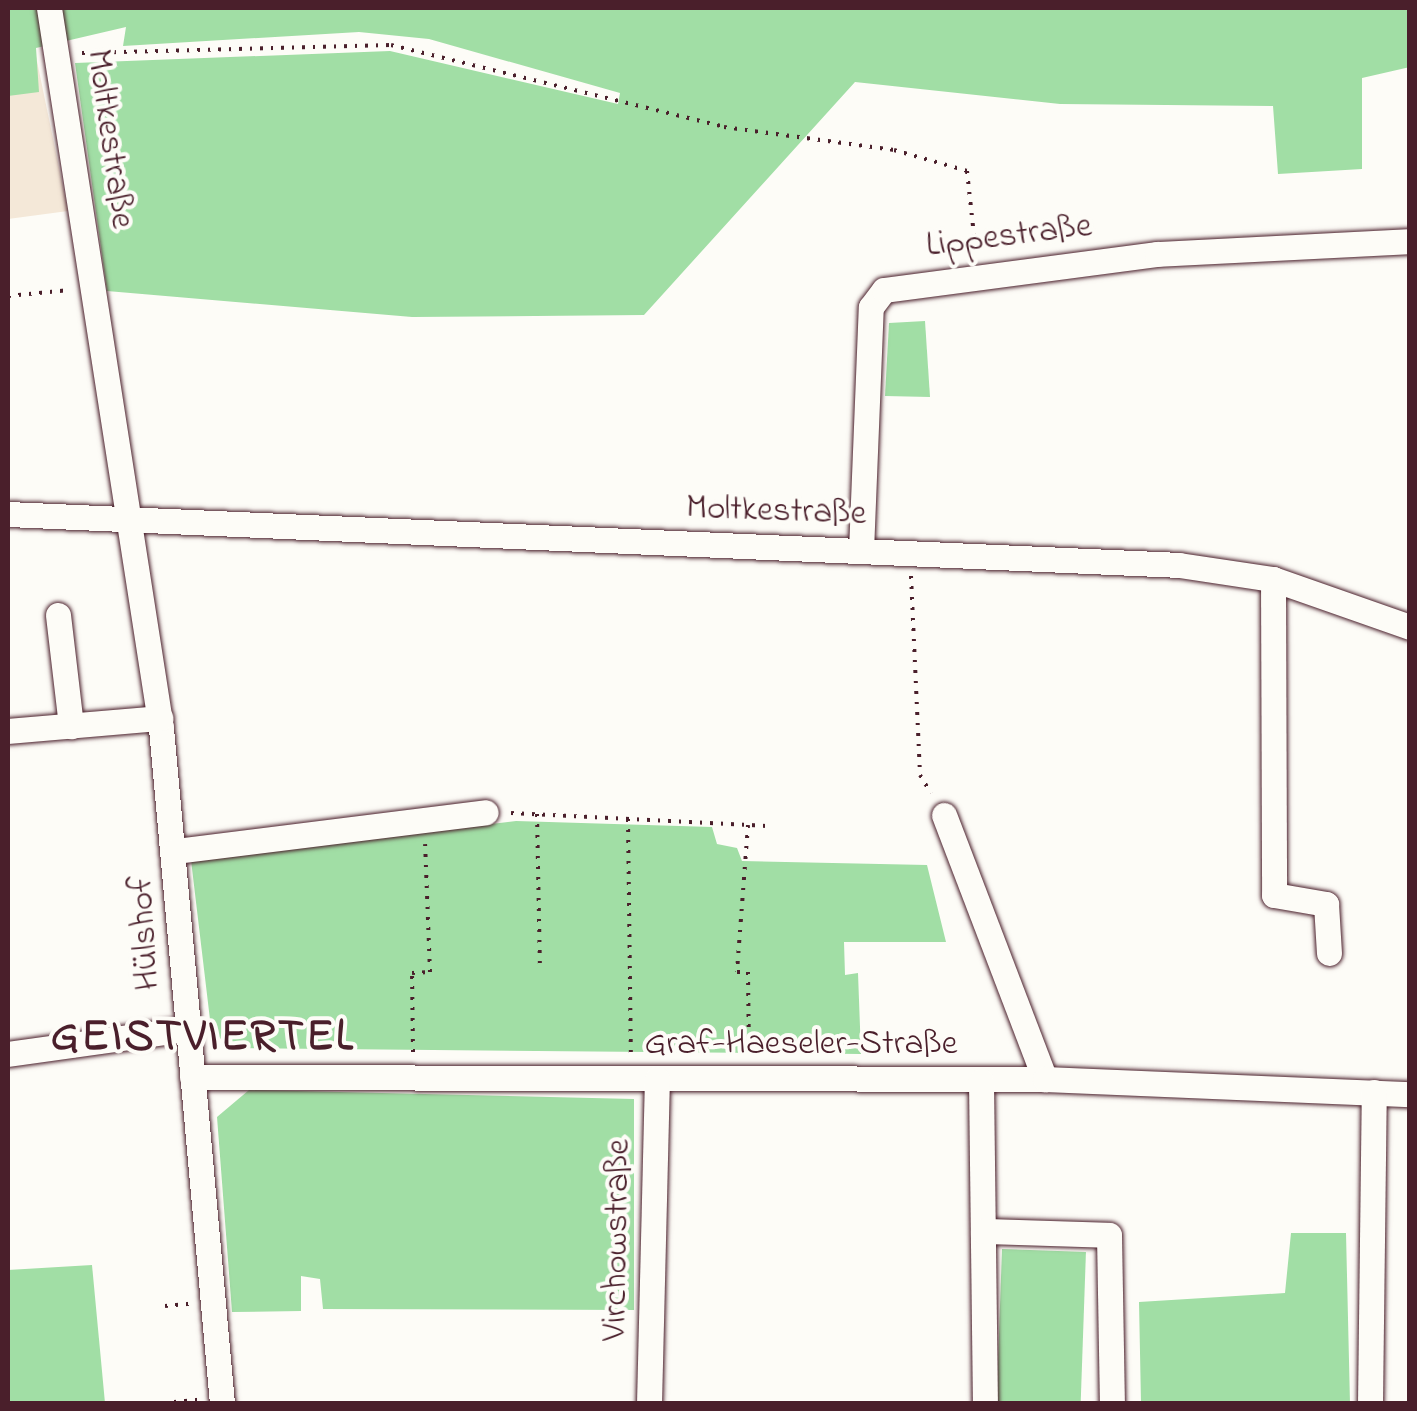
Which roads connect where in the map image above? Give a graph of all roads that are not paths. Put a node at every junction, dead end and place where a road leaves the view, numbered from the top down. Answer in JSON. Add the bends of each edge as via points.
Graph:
{"nodes":[{"id":1,"x":49,"y":8,"type":"edge"},
{"id":2,"x":1410,"y":241,"type":"edge"},
{"id":3,"x":8,"y":514,"type":"edge"},
{"id":4,"x":131,"y":519,"type":"junction"},
{"id":5,"x":860,"y":551,"type":"junction"},
{"id":6,"x":1273,"y":578,"type":"junction"},
{"id":7,"x":58,"y":615,"type":"dead end"},
{"id":8,"x":1410,"y":627,"type":"edge"},
{"id":9,"x":160,"y":718,"type":"junction"},
{"id":10,"x":71,"y":726,"type":"junction"},
{"id":11,"x":8,"y":730,"type":"edge"},
{"id":12,"x":486,"y":812,"type":"road end"},
{"id":13,"x":944,"y":815,"type":"road end"},
{"id":14,"x":175,"y":851,"type":"junction"},
{"id":15,"x":1329,"y":953,"type":"dead end"},
{"id":16,"x":187,"y":1029,"type":"junction"},
{"id":17,"x":8,"y":1054,"type":"edge"},
{"id":18,"x":192,"y":1077,"type":"junction"},
{"id":19,"x":645,"y":1079,"type":"junction"},
{"id":20,"x":1045,"y":1079,"type":"junction"},
{"id":21,"x":981,"y":1081,"type":"junction"},
{"id":22,"x":1374,"y":1092,"type":"junction"},
{"id":23,"x":1410,"y":1094,"type":"edge"},
{"id":24,"x":984,"y":1231,"type":"junction"},
{"id":25,"x":212,"y":1402,"type":"edge"},
{"id":26,"x":649,"y":1404,"type":"edge"},
{"id":27,"x":985,"y":1404,"type":"edge"},
{"id":28,"x":1112,"y":1404,"type":"edge"},
{"id":29,"x":1370,"y":1404,"type":"edge"}],
"edges":[{"from":1,"to":4,"type":"street","name":"Moltkestraße","via":[[62,54]]},
{"from":2,"to":5,"type":"street","name":"Lippestraße","via":[[1156,254],[874,297]]},
{"from":3,"to":4,"type":"street","name":"Moltkestraße"},
{"from":4,"to":5,"type":"street","name":"Moltkestraße"},
{"from":4,"to":9,"type":"street","name":"Hülshof"},
{"from":5,"to":6,"type":"street","name":"Moltkestraße"},
{"from":6,"to":8,"type":"street","name":"Moltkestraße"},
{"from":6,"to":15,"type":"street","via":[[1274,894],[1326,904]]},
{"from":7,"to":10,"type":"street"},
{"from":9,"to":10,"type":"street"},
{"from":9,"to":14,"type":"street","name":"Hülshof"},
{"from":10,"to":11,"type":"street"},
{"from":12,"to":14,"type":"street"},
{"from":13,"to":20,"type":"street"},
{"from":14,"to":16,"type":"street","name":"Hülshof"},
{"from":16,"to":17,"type":"street"},
{"from":16,"to":18,"type":"street","name":"Hülshof"},
{"from":18,"to":19,"type":"street","name":"Graf-Haeseler-Straße"},
{"from":18,"to":25,"type":"street","name":"Hülshof"},
{"from":19,"to":21,"type":"street","name":"Graf-Haeseler-Straße"},
{"from":19,"to":26,"type":"street","name":"Virchowstraße"},
{"from":20,"to":21,"type":"street","name":"Graf-Haeseler-Straße"},
{"from":20,"to":22,"type":"street","name":"Graf-Haeseler-Straße"},
{"from":21,"to":24,"type":"street"},
{"from":22,"to":23,"type":"street","name":"Graf-Haeseler-Straße"},
{"from":22,"to":29,"type":"street"},
{"from":24,"to":27,"type":"street"},
{"from":24,"to":28,"type":"street","via":[[1109,1235]]}]}
